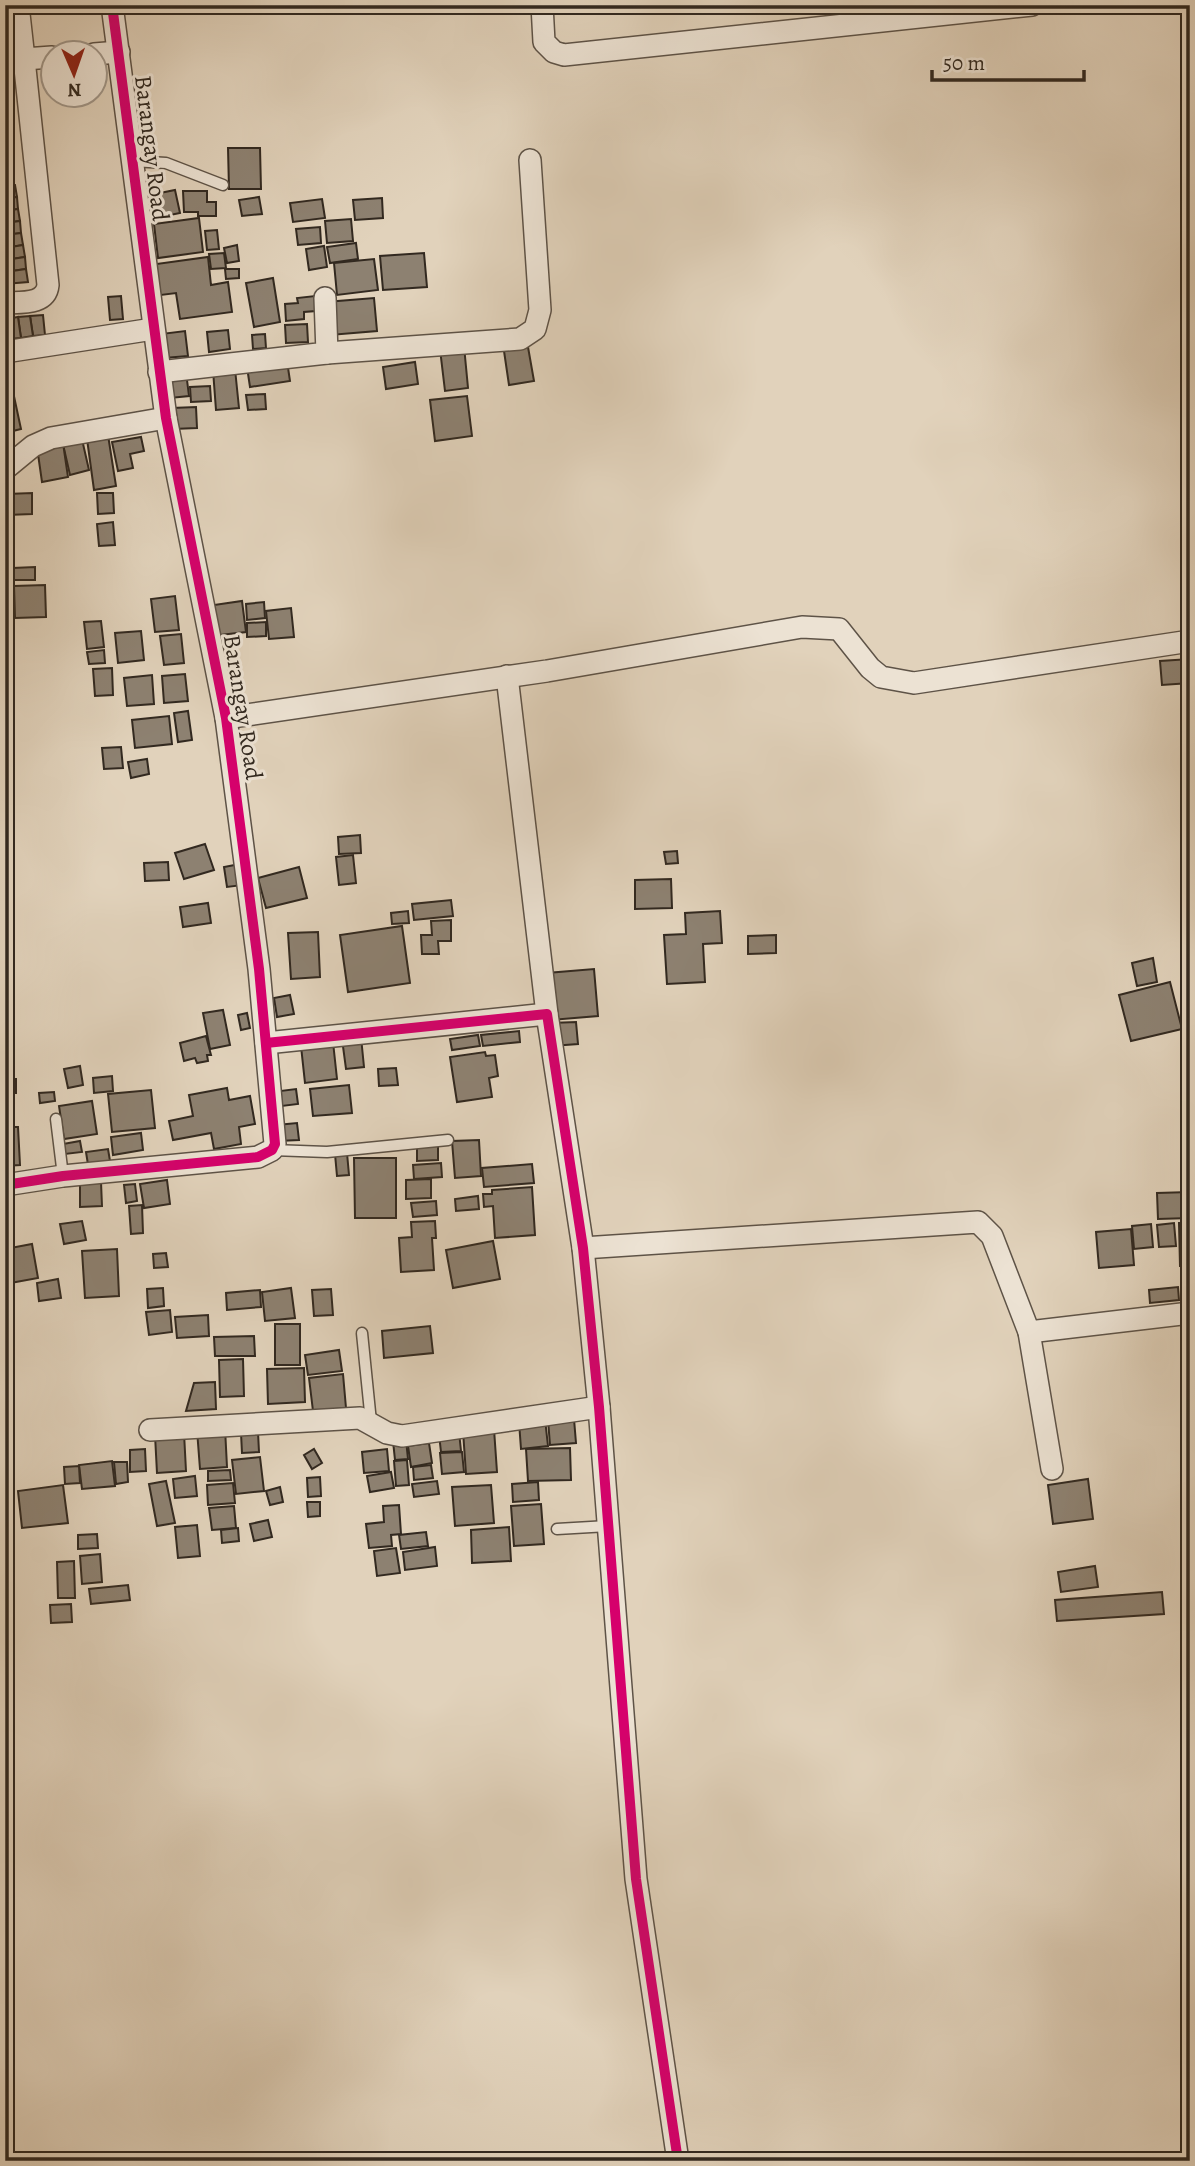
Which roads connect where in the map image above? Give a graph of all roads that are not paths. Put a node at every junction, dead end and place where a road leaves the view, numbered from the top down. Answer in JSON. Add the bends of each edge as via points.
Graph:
{"nodes":[{"id":1,"x":18,"y":5,"type":"edge"},
{"id":2,"x":112,"y":5,"type":"edge"},
{"id":3,"x":542,"y":5,"type":"edge"},
{"id":4,"x":1032,"y":5,"type":"edge"},
{"id":5,"x":875,"y":14,"type":"edge"},
{"id":6,"x":119,"y":52,"type":"junction"},
{"id":7,"x":108,"y":53,"type":"edge"},
{"id":8,"x":38,"y":58,"type":"edge"},
{"id":9,"x":14,"y":60,"type":"edge"},
{"id":10,"x":530,"y":160,"type":"dead end"},
{"id":11,"x":132,"y":161,"type":"junction"},
{"id":12,"x":223,"y":185,"type":"dead end"},
{"id":13,"x":325,"y":298,"type":"dead end"},
{"id":14,"x":5,"y":303,"type":"edge"},
{"id":15,"x":153,"y":329,"type":"junction"},
{"id":16,"x":5,"y":352,"type":"edge"},
{"id":17,"x":327,"y":353,"type":"junction"},
{"id":18,"x":159,"y":372,"type":"junction"},
{"id":19,"x":166,"y":418,"type":"junction"},
{"id":20,"x":5,"y":469,"type":"edge"},
{"id":21,"x":1190,"y":641,"type":"edge"},
{"id":22,"x":507,"y":676,"type":"junction"},
{"id":23,"x":226,"y":718,"type":"junction"},
{"id":24,"x":547,"y":1014,"type":"junction"},
{"id":25,"x":266,"y":1043,"type":"junction"},
{"id":26,"x":56,"y":1119,"type":"dead end"},
{"id":27,"x":448,"y":1140,"type":"dead end"},
{"id":28,"x":272,"y":1150,"type":"junction"},
{"id":29,"x":63,"y":1176,"type":"junction"},
{"id":30,"x":5,"y":1185,"type":"edge"},
{"id":31,"x":583,"y":1248,"type":"junction"},
{"id":32,"x":1190,"y":1313,"type":"edge"},
{"id":33,"x":1029,"y":1332,"type":"junction"},
{"id":34,"x":362,"y":1333,"type":"dead end"},
{"id":35,"x":600,"y":1407,"type":"junction"},
{"id":36,"x":371,"y":1422,"type":"junction"},
{"id":37,"x":150,"y":1430,"type":"dead end"},
{"id":38,"x":1052,"y":1469,"type":"dead end"},
{"id":39,"x":608,"y":1526,"type":"junction"},
{"id":40,"x":557,"y":1529,"type":"dead end"},
{"id":41,"x":678,"y":2161,"type":"edge"}],
"edges":[{"from":1,"to":9,"type":"street"},
{"from":2,"to":6,"type":"street","name":"Barangay Road"},
{"from":3,"to":5,"type":"street","via":[[544,42],[564,55]]},
{"from":4,"to":5,"type":"street"},
{"from":6,"to":7,"type":"street"},
{"from":6,"to":11,"type":"street","name":"Barangay Road"},
{"from":8,"to":9,"type":"street"},
{"from":9,"to":14,"type":"street","via":[[48,290],[38,300]]},
{"from":10,"to":17,"type":"street","via":[[540,310],[535,329],[520,339]]},
{"from":11,"to":12,"type":"lane","via":[[166,163]]},
{"from":11,"to":15,"type":"street","name":"Barangay Road"},
{"from":13,"to":17,"type":"street"},
{"from":15,"to":16,"type":"street"},
{"from":15,"to":18,"type":"street","name":"Barangay Road"},
{"from":17,"to":18,"type":"street"},
{"from":18,"to":19,"type":"street","name":"Barangay Road"},
{"from":19,"to":20,"type":"street","via":[[51,438]]},
{"from":19,"to":23,"type":"street","name":"Barangay Road"},
{"from":21,"to":22,"type":"street","via":[[914,683],[881,677],[839,629],[802,627]]},
{"from":22,"to":23,"type":"street"},
{"from":22,"to":24,"type":"street"},
{"from":23,"to":25,"type":"street","name":"Barangay Road"},
{"from":24,"to":25,"type":"street"},
{"from":24,"to":31,"type":"street"},
{"from":25,"to":28,"type":"street","name":"Barangay Road","via":[[275,1138]]},
{"from":26,"to":29,"type":"lane"},
{"from":27,"to":28,"type":"lane","via":[[318,1153]]},
{"from":28,"to":29,"type":"street","via":[[258,1157]]},
{"from":29,"to":30,"type":"street"},
{"from":31,"to":33,"type":"street","via":[[978,1222],[992,1236]]},
{"from":31,"to":35,"type":"street"},
{"from":32,"to":33,"type":"street"},
{"from":33,"to":38,"type":"street"},
{"from":34,"to":36,"type":"lane"},
{"from":35,"to":36,"type":"street","via":[[402,1436]]},
{"from":35,"to":39,"type":"street"},
{"from":36,"to":37,"type":"street","via":[[360,1418],[302,1419]]},
{"from":39,"to":40,"type":"lane"},
{"from":39,"to":41,"type":"street","via":[[636,1879]]}]}
